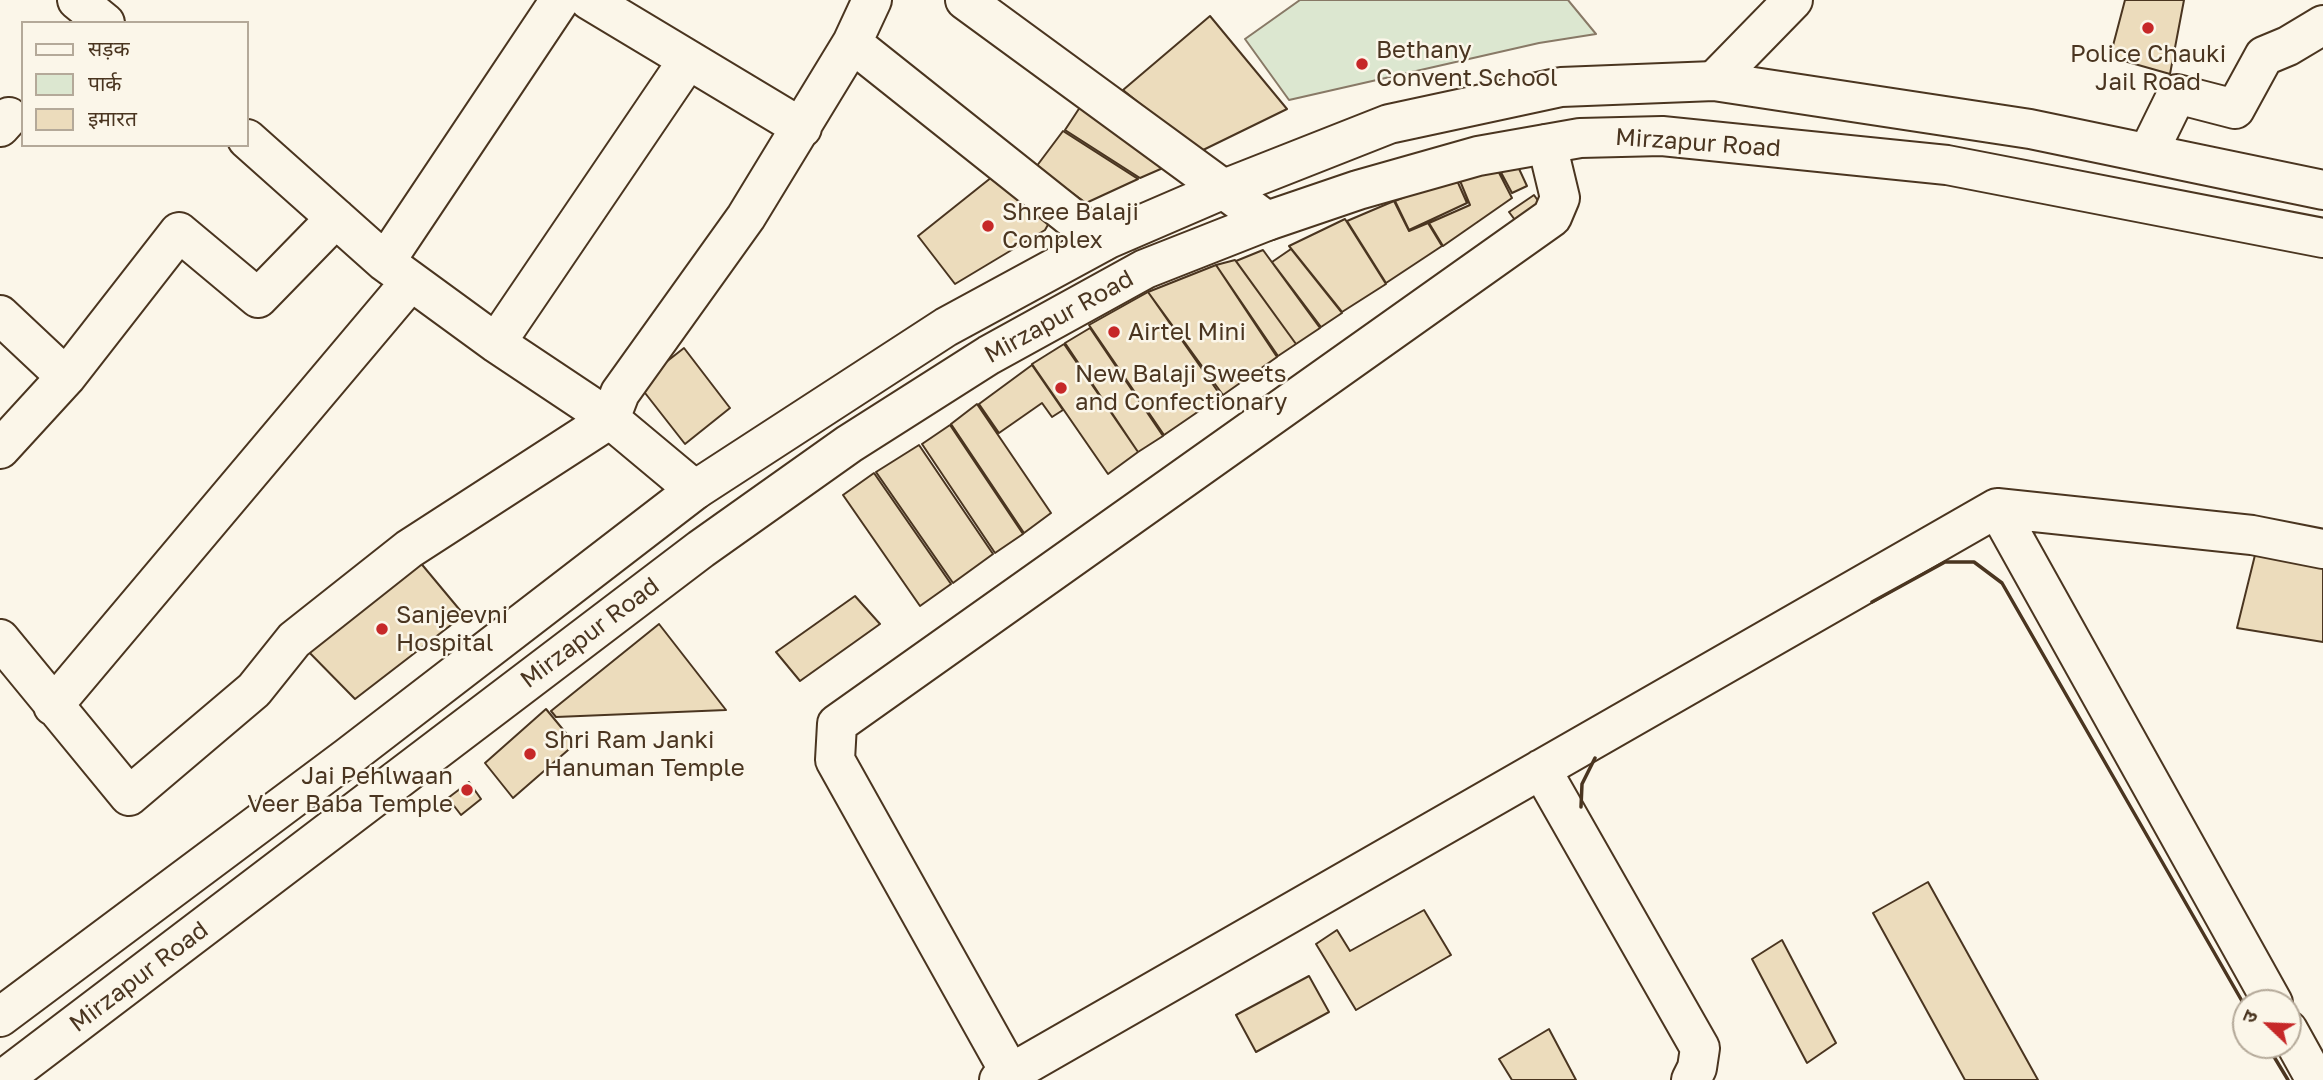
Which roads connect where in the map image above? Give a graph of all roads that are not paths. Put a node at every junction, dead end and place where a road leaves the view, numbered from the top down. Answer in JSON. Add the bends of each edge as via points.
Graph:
{"nodes":[{"id":1,"x":77,"y":0,"type":"edge"},
{"id":2,"x":560,"y":0,"type":"edge"},
{"id":3,"x":590,"y":0,"type":"edge"},
{"id":4,"x":872,"y":0,"type":"edge"},
{"id":5,"x":1793,"y":0,"type":"edge"},
{"id":6,"x":969,"y":1,"type":"edge"},
{"id":7,"x":103,"y":21,"type":"edge"},
{"id":8,"x":2323,"y":25,"type":"edge"},
{"id":9,"x":852,"y":43,"type":"junction"},
{"id":10,"x":688,"y":60,"type":"junction"},
{"id":11,"x":1714,"y":81,"type":"junction"},
{"id":12,"x":802,"y":128,"type":"junction"},
{"id":13,"x":248,"y":140,"type":"edge"},
{"id":14,"x":1547,"y":144,"type":"junction"},
{"id":15,"x":2148,"y":153,"type":"junction"},
{"id":16,"x":1224,"y":188,"type":"junction"},
{"id":17,"x":2323,"y":190,"type":"edge"},
{"id":18,"x":336,"y":218,"type":"junction"},
{"id":19,"x":1266,"y":221,"type":"junction"},
{"id":20,"x":2323,"y":238,"type":"edge"},
{"id":21,"x":1102,"y":242,"type":"junction"},
{"id":22,"x":398,"y":272,"type":"junction"},
{"id":23,"x":0,"y":315,"type":"edge"},
{"id":24,"x":496,"y":343,"type":"junction"},
{"id":25,"x":66,"y":377,"type":"junction"},
{"id":26,"x":610,"y":419,"type":"junction"},
{"id":27,"x":0,"y":449,"type":"edge"},
{"id":28,"x":695,"y":490,"type":"junction"},
{"id":29,"x":1997,"y":509,"type":"junction"},
{"id":30,"x":2323,"y":549,"type":"edge"},
{"id":31,"x":0,"y":639,"type":"edge"},
{"id":32,"x":53,"y":706,"type":"junction"},
{"id":33,"x":1541,"y":769,"type":"junction"},
{"id":34,"x":2265,"y":989,"type":"edge"},
{"id":35,"x":0,"y":1017,"type":"edge"},
{"id":36,"x":2302,"y":1055,"type":"edge"},
{"id":37,"x":2313,"y":1075,"type":"dead end"},
{"id":38,"x":1008,"y":1078,"type":"edge"},
{"id":39,"x":2,"y":1080,"type":"edge"},
{"id":40,"x":1691,"y":1080,"type":"edge"}],
"edges":[{"from":1,"to":7,"type":"main road"},
{"from":2,"to":22,"type":"main road"},
{"from":3,"to":10,"type":"main road"},
{"from":4,"to":9,"type":"main road"},
{"from":5,"to":11,"type":"main road"},
{"from":6,"to":16,"type":"main road"},
{"from":8,"to":15,"type":"main road","via":[[2264,56],[2235,109],[2177,94]]},
{"from":9,"to":12,"type":"main road"},
{"from":9,"to":21,"type":"main road"},
{"from":10,"to":12,"type":"main road"},
{"from":10,"to":24,"type":"main road"},
{"from":11,"to":15,"type":"main road","name":"Mirzapur Road","via":[[2031,129]]},
{"from":11,"to":16,"type":"main road","name":"Mirzapur Road","via":[[1561,87],[1389,124]]},
{"from":12,"to":26,"type":"main road","via":[[746,217],[620,393]]},
{"from":13,"to":18,"type":"main road"},
{"from":14,"to":19,"type":"main road","name":"Mirzapur Road","via":[[1478,156]]},
{"from":14,"to":20,"type":"main road","name":"Mirzapur Road","via":[[1580,138],[1662,136],[1947,165]]},
{"from":14,"to":38,"type":"main road","via":[[1560,198],[1552,217],[837,724],[835,760]]},
{"from":15,"to":17,"type":"main road","name":"Mirzapur Road"},
{"from":16,"to":19,"type":"main road"},
{"from":16,"to":21,"type":"main road","name":"Mirzapur Road"},
{"from":18,"to":22,"type":"main road"},
{"from":18,"to":25,"type":"main road","via":[[258,298],[179,232]]},
{"from":19,"to":39,"type":"main road","name":"Mirzapur Road","via":[[1145,269],[989,355],[849,444],[701,549]]},
{"from":21,"to":28,"type":"main road","name":"Mirzapur Road","via":[[946,327]]},
{"from":22,"to":24,"type":"main road"},
{"from":22,"to":32,"type":"main road"},
{"from":23,"to":25,"type":"main road"},
{"from":24,"to":26,"type":"main road"},
{"from":25,"to":27,"type":"main road"},
{"from":26,"to":28,"type":"main road"},
{"from":26,"to":32,"type":"main road","via":[[409,549],[294,640],[254,690],[129,796]]},
{"from":28,"to":35,"type":"main road","name":"Mirzapur Road"},
{"from":29,"to":30,"type":"main road","via":[[2252,535]]},
{"from":29,"to":33,"type":"main road"},
{"from":29,"to":34,"type":"main road"},
{"from":31,"to":32,"type":"main road"},
{"from":33,"to":38,"type":"main road"},
{"from":33,"to":40,"type":"main road","via":[[1700,1048]]},
{"from":36,"to":37,"type":"main road"}]}
